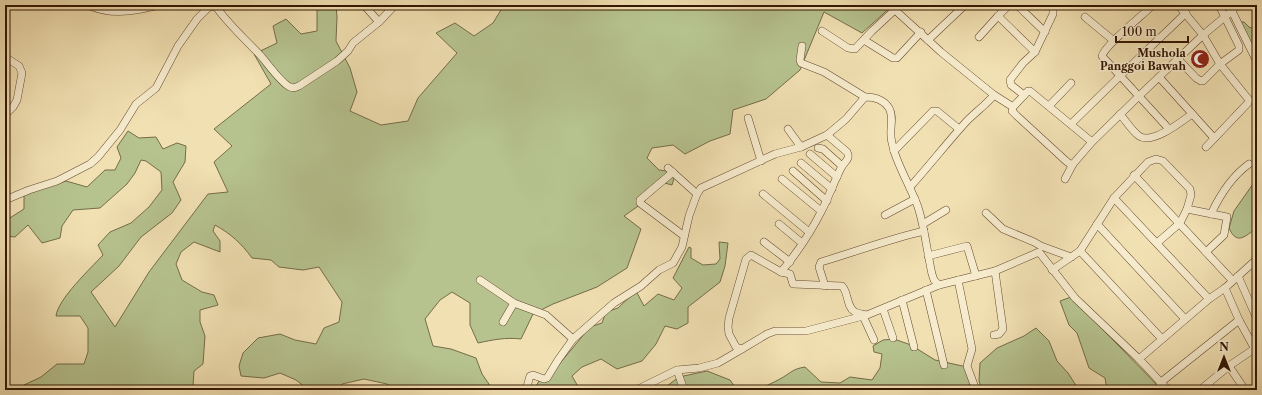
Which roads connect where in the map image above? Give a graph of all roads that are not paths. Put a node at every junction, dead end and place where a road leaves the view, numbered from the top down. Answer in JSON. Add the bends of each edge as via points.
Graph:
{"nodes":[{"id":1,"x":88,"y":5,"type":"edge"},
{"id":2,"x":159,"y":5,"type":"edge"},
{"id":3,"x":364,"y":5,"type":"edge"},
{"id":4,"x":395,"y":5,"type":"edge"},
{"id":5,"x":965,"y":5,"type":"edge"},
{"id":6,"x":1009,"y":5,"type":"edge"},
{"id":7,"x":1017,"y":5,"type":"edge"},
{"id":8,"x":1049,"y":5,"type":"edge"},
{"id":9,"x":1153,"y":5,"type":"edge"},
{"id":10,"x":1178,"y":5,"type":"edge"},
{"id":11,"x":1219,"y":5,"type":"edge"},
{"id":12,"x":1237,"y":5,"type":"edge"},
{"id":13,"x":214,"y":6,"type":"edge"},
{"id":14,"x":898,"y":7,"type":"edge"},
{"id":15,"x":1231,"y":8,"type":"edge"},
{"id":16,"x":1186,"y":13,"type":"junction"},
{"id":17,"x":998,"y":16,"type":"junction"},
{"id":18,"x":1085,"y":17,"type":"dead end"},
{"id":19,"x":1225,"y":17,"type":"junction"},
{"id":20,"x":380,"y":22,"type":"junction"},
{"id":21,"x":822,"y":31,"type":"dead end"},
{"id":22,"x":921,"y":32,"type":"junction"},
{"id":23,"x":1045,"y":32,"type":"junction"},
{"id":24,"x":1203,"y":36,"type":"junction"},
{"id":25,"x":979,"y":37,"type":"dead end"},
{"id":26,"x":864,"y":40,"type":"junction"},
{"id":27,"x":928,"y":40,"type":"junction"},
{"id":28,"x":1114,"y":41,"type":"junction"},
{"id":29,"x":802,"y":46,"type":"dead end"},
{"id":30,"x":1035,"y":52,"type":"junction"},
{"id":31,"x":5,"y":57,"type":"edge"},
{"id":32,"x":1178,"y":59,"type":"junction"},
{"id":33,"x":1257,"y":62,"type":"edge"},
{"id":34,"x":1220,"y":64,"type":"junction"},
{"id":35,"x":1120,"y":76,"type":"junction"},
{"id":36,"x":1159,"y":78,"type":"junction"},
{"id":37,"x":1071,"y":83,"type":"dead end"},
{"id":38,"x":994,"y":95,"type":"junction"},
{"id":39,"x":1024,"y":95,"type":"junction"},
{"id":40,"x":1139,"y":96,"type":"junction"},
{"id":41,"x":865,"y":97,"type":"junction"},
{"id":42,"x":1049,"y":106,"type":"junction"},
{"id":43,"x":1013,"y":107,"type":"junction"},
{"id":44,"x":1120,"y":114,"type":"junction"},
{"id":45,"x":1192,"y":114,"type":"junction"},
{"id":46,"x":5,"y":115,"type":"edge"},
{"id":47,"x":748,"y":118,"type":"dead end"},
{"id":48,"x":1071,"y":124,"type":"junction"},
{"id":49,"x":788,"y":128,"type":"dead end"},
{"id":50,"x":959,"y":129,"type":"junction"},
{"id":51,"x":1170,"y":129,"type":"junction"},
{"id":52,"x":827,"y":134,"type":"junction"},
{"id":53,"x":1214,"y":138,"type":"junction"},
{"id":54,"x":1092,"y":142,"type":"junction"},
{"id":55,"x":800,"y":147,"type":"junction"},
{"id":56,"x":1206,"y":147,"type":"dead end"},
{"id":57,"x":818,"y":148,"type":"dead end"},
{"id":58,"x":894,"y":152,"type":"junction"},
{"id":59,"x":810,"y":154,"type":"dead end"},
{"id":60,"x":761,"y":161,"type":"junction"},
{"id":61,"x":801,"y":163,"type":"dead end"},
{"id":62,"x":1073,"y":164,"type":"junction"},
{"id":63,"x":1249,"y":164,"type":"dead end"},
{"id":64,"x":842,"y":166,"type":"junction"},
{"id":65,"x":793,"y":171,"type":"dead end"},
{"id":66,"x":1134,"y":175,"type":"junction"},
{"id":67,"x":837,"y":177,"type":"junction"},
{"id":68,"x":782,"y":179,"type":"dead end"},
{"id":69,"x":1065,"y":179,"type":"dead end"},
{"id":70,"x":910,"y":187,"type":"junction"},
{"id":71,"x":832,"y":189,"type":"junction"},
{"id":72,"x":697,"y":194,"type":"junction"},
{"id":73,"x":763,"y":194,"type":"dead end"},
{"id":74,"x":1114,"y":198,"type":"junction"},
{"id":75,"x":915,"y":199,"type":"junction"},
{"id":76,"x":5,"y":200,"type":"edge"},
{"id":77,"x":827,"y":201,"type":"junction"},
{"id":78,"x":1187,"y":209,"type":"junction"},
{"id":79,"x":946,"y":210,"type":"dead end"},
{"id":80,"x":822,"y":211,"type":"junction"},
{"id":81,"x":986,"y":213,"type":"dead end"},
{"id":82,"x":1211,"y":214,"type":"junction"},
{"id":83,"x":885,"y":215,"type":"dead end"},
{"id":84,"x":1180,"y":223,"type":"junction"},
{"id":85,"x":779,"y":224,"type":"dead end"},
{"id":86,"x":1097,"y":224,"type":"junction"},
{"id":87,"x":923,"y":228,"type":"junction"},
{"id":88,"x":809,"y":232,"type":"junction"},
{"id":89,"x":684,"y":236,"type":"junction"},
{"id":90,"x":764,"y":242,"type":"dead end"},
{"id":91,"x":802,"y":243,"type":"junction"},
{"id":92,"x":1157,"y":243,"type":"junction"},
{"id":93,"x":1040,"y":249,"type":"junction"},
{"id":94,"x":1080,"y":251,"type":"junction"},
{"id":95,"x":1206,"y":252,"type":"junction"},
{"id":96,"x":928,"y":256,"type":"junction"},
{"id":97,"x":1071,"y":257,"type":"junction"},
{"id":98,"x":1257,"y":259,"type":"edge"},
{"id":99,"x":790,"y":262,"type":"junction"},
{"id":100,"x":1052,"y":270,"type":"junction"},
{"id":101,"x":995,"y":271,"type":"junction"},
{"id":102,"x":781,"y":272,"type":"junction"},
{"id":103,"x":976,"y":276,"type":"junction"},
{"id":104,"x":1235,"y":278,"type":"junction"},
{"id":105,"x":480,"y":280,"type":"dead end"},
{"id":106,"x":958,"y":280,"type":"junction"},
{"id":107,"x":939,"y":285,"type":"junction"},
{"id":108,"x":825,"y":286,"type":"junction"},
{"id":109,"x":1225,"y":288,"type":"junction"},
{"id":110,"x":926,"y":290,"type":"junction"},
{"id":111,"x":1209,"y":299,"type":"junction"},
{"id":112,"x":902,"y":300,"type":"junction"},
{"id":113,"x":514,"y":303,"type":"junction"},
{"id":114,"x":883,"y":309,"type":"junction"},
{"id":115,"x":865,"y":316,"type":"junction"},
{"id":116,"x":1185,"y":319,"type":"junction"},
{"id":117,"x":1257,"y":319,"type":"edge"},
{"id":118,"x":1239,"y":320,"type":"junction"},
{"id":119,"x":503,"y":322,"type":"dead end"},
{"id":120,"x":994,"y":335,"type":"dead end"},
{"id":121,"x":893,"y":338,"type":"dead end"},
{"id":122,"x":573,"y":339,"type":"junction"},
{"id":123,"x":1162,"y":339,"type":"junction"},
{"id":124,"x":874,"y":340,"type":"dead end"},
{"id":125,"x":914,"y":347,"type":"dead end"},
{"id":126,"x":742,"y":349,"type":"junction"},
{"id":127,"x":1255,"y":351,"type":"edge"},
{"id":128,"x":1139,"y":359,"type":"junction"},
{"id":129,"x":944,"y":365,"type":"dead end"},
{"id":130,"x":1229,"y":366,"type":"junction"},
{"id":131,"x":677,"y":370,"type":"junction"},
{"id":132,"x":1160,"y":383,"type":"junction"},
{"id":133,"x":526,"y":390,"type":"edge"},
{"id":134,"x":636,"y":390,"type":"edge"},
{"id":135,"x":684,"y":390,"type":"edge"},
{"id":136,"x":976,"y":390,"type":"edge"},
{"id":137,"x":1168,"y":390,"type":"edge"},
{"id":138,"x":1200,"y":390,"type":"edge"},
{"id":139,"x":1245,"y":390,"type":"edge"}],
"edges":[{"from":1,"to":2,"type":"street","via":[[119,12]]},
{"from":3,"to":20,"type":"street"},
{"from":4,"to":20,"type":"street"},
{"from":5,"to":27,"type":"street"},
{"from":6,"to":17,"type":"street"},
{"from":7,"to":23,"type":"street"},
{"from":8,"to":23,"type":"street","via":[[1054,12]]},
{"from":9,"to":28,"type":"street"},
{"from":10,"to":16,"type":"street"},
{"from":11,"to":19,"type":"street"},
{"from":12,"to":15,"type":"street"},
{"from":13,"to":20,"type":"street","via":[[292,88],[337,61],[353,42]]},
{"from":13,"to":76,"type":"street","via":[[207,8],[197,20],[178,46],[159,85],[136,104],[113,140],[98,157],[57,181]]},
{"from":14,"to":22,"type":"street"},
{"from":14,"to":26,"type":"street"},
{"from":15,"to":19,"type":"street"},
{"from":15,"to":33,"type":"street"},
{"from":16,"to":24,"type":"street"},
{"from":16,"to":35,"type":"street"},
{"from":17,"to":25,"type":"street"},
{"from":17,"to":30,"type":"street"},
{"from":18,"to":28,"type":"street"},
{"from":19,"to":24,"type":"street"},
{"from":19,"to":34,"type":"street","via":[[1240,48]]},
{"from":21,"to":26,"type":"street","via":[[851,49],[858,47]]},
{"from":22,"to":26,"type":"street","via":[[897,58]]},
{"from":22,"to":27,"type":"street"},
{"from":23,"to":30,"type":"street"},
{"from":24,"to":32,"type":"street"},
{"from":24,"to":34,"type":"street"},
{"from":27,"to":38,"type":"street"},
{"from":28,"to":35,"type":"street","via":[[1102,56]]},
{"from":29,"to":41,"type":"street","via":[[801,63],[824,72]]},
{"from":30,"to":39,"type":"street","via":[[1010,80],[1011,85]]},
{"from":31,"to":46,"type":"street","via":[[19,66],[22,73],[17,100]]},
{"from":32,"to":34,"type":"street","via":[[1201,81]]},
{"from":32,"to":36,"type":"street"},
{"from":34,"to":53,"type":"street","via":[[1249,102]]},
{"from":35,"to":40,"type":"street"},
{"from":35,"to":48,"type":"street"},
{"from":36,"to":40,"type":"street"},
{"from":36,"to":45,"type":"street"},
{"from":37,"to":42,"type":"street"},
{"from":38,"to":43,"type":"street"},
{"from":38,"to":50,"type":"street"},
{"from":39,"to":42,"type":"street","via":[[1030,91]]},
{"from":39,"to":43,"type":"street"},
{"from":40,"to":44,"type":"street"},
{"from":40,"to":51,"type":"street"},
{"from":41,"to":52,"type":"street","via":[[846,119]]},
{"from":41,"to":58,"type":"street","via":[[884,102],[891,112],[890,134]]},
{"from":42,"to":48,"type":"street"},
{"from":43,"to":62,"type":"street","via":[[1012,111],[1017,116],[1066,161]]},
{"from":44,"to":51,"type":"street","via":[[1141,137],[1154,137]]},
{"from":44,"to":54,"type":"street"},
{"from":45,"to":51,"type":"street"},
{"from":45,"to":53,"type":"street"},
{"from":47,"to":60,"type":"street"},
{"from":48,"to":54,"type":"street"},
{"from":49,"to":55,"type":"street"},
{"from":50,"to":58,"type":"street","via":[[937,111],[933,111]]},
{"from":50,"to":70,"type":"street"},
{"from":52,"to":55,"type":"street"},
{"from":52,"to":64,"type":"street","via":[[848,154],[848,159]]},
{"from":53,"to":56,"type":"street"},
{"from":54,"to":62,"type":"street"},
{"from":55,"to":60,"type":"street"},
{"from":57,"to":64,"type":"street","via":[[823,149]]},
{"from":58,"to":70,"type":"street"},
{"from":59,"to":67,"type":"street"},
{"from":60,"to":72,"type":"street","via":[[704,186]]},
{"from":61,"to":71,"type":"street"},
{"from":62,"to":69,"type":"street"},
{"from":63,"to":82,"type":"street","via":[[1220,196]]},
{"from":64,"to":67,"type":"street"},
{"from":65,"to":77,"type":"street"},
{"from":66,"to":74,"type":"street"},
{"from":66,"to":78,"type":"street","via":[[1148,162],[1156,159],[1163,161],[1190,189]]},
{"from":66,"to":84,"type":"street"},
{"from":67,"to":71,"type":"street"},
{"from":68,"to":80,"type":"street"},
{"from":70,"to":75,"type":"street"},
{"from":71,"to":77,"type":"street"},
{"from":72,"to":89,"type":"street"},
{"from":72,"to":89,"type":"street","via":[[670,170],[640,200],[640,203]]},
{"from":73,"to":88,"type":"street"},
{"from":74,"to":86,"type":"street"},
{"from":74,"to":92,"type":"street"},
{"from":75,"to":83,"type":"street"},
{"from":75,"to":87,"type":"street"},
{"from":77,"to":80,"type":"street"},
{"from":78,"to":82,"type":"street"},
{"from":78,"to":84,"type":"street"},
{"from":79,"to":87,"type":"street"},
{"from":80,"to":88,"type":"street"},
{"from":81,"to":93,"type":"street","via":[[1003,229],[1034,242]]},
{"from":82,"to":95,"type":"street","via":[[1227,218],[1224,234]]},
{"from":84,"to":92,"type":"street"},
{"from":84,"to":95,"type":"street"},
{"from":85,"to":91,"type":"street"},
{"from":86,"to":94,"type":"street"},
{"from":86,"to":116,"type":"street"},
{"from":87,"to":96,"type":"street"},
{"from":87,"to":108,"type":"street","via":[[821,262],[819,267]]},
{"from":88,"to":91,"type":"street"},
{"from":89,"to":122,"type":"street","via":[[673,263],[658,270],[644,284],[614,303]]},
{"from":90,"to":99,"type":"street"},
{"from":91,"to":99,"type":"street"},
{"from":92,"to":111,"type":"street"},
{"from":93,"to":97,"type":"street"},
{"from":93,"to":100,"type":"street"},
{"from":93,"to":101,"type":"street"},
{"from":94,"to":97,"type":"street"},
{"from":94,"to":123,"type":"street"},
{"from":95,"to":104,"type":"street"},
{"from":96,"to":103,"type":"street","via":[[967,246]]},
{"from":96,"to":107,"type":"street","via":[[934,280]]},
{"from":97,"to":100,"type":"street"},
{"from":98,"to":104,"type":"street"},
{"from":99,"to":102,"type":"street"},
{"from":100,"to":128,"type":"street","via":[[1075,298]]},
{"from":101,"to":103,"type":"street"},
{"from":101,"to":120,"type":"street","via":[[1003,329]]},
{"from":102,"to":108,"type":"street","via":[[790,274],[793,284]]},
{"from":102,"to":126,"type":"street","via":[[751,255],[746,259],[728,327],[732,342]]},
{"from":103,"to":106,"type":"street"},
{"from":104,"to":109,"type":"street"},
{"from":104,"to":117,"type":"street"},
{"from":105,"to":113,"type":"street"},
{"from":106,"to":107,"type":"street"},
{"from":106,"to":136,"type":"street","via":[[972,349],[967,366]]},
{"from":107,"to":110,"type":"street"},
{"from":108,"to":115,"type":"street","via":[[844,287],[852,310]]},
{"from":109,"to":111,"type":"street"},
{"from":109,"to":118,"type":"street"},
{"from":110,"to":112,"type":"street"},
{"from":110,"to":129,"type":"street"},
{"from":111,"to":116,"type":"street"},
{"from":112,"to":114,"type":"street"},
{"from":112,"to":125,"type":"street"},
{"from":113,"to":119,"type":"street"},
{"from":113,"to":122,"type":"street","via":[[546,315]]},
{"from":114,"to":115,"type":"street"},
{"from":114,"to":121,"type":"street"},
{"from":115,"to":124,"type":"street"},
{"from":115,"to":126,"type":"street","via":[[806,331],[776,331]]},
{"from":116,"to":123,"type":"street"},
{"from":118,"to":127,"type":"street"},
{"from":118,"to":132,"type":"street"},
{"from":122,"to":133,"type":"street","via":[[548,378],[532,375]]},
{"from":123,"to":128,"type":"street"},
{"from":126,"to":131,"type":"street","via":[[709,366]]},
{"from":127,"to":130,"type":"street"},
{"from":128,"to":132,"type":"street"},
{"from":130,"to":138,"type":"street"},
{"from":130,"to":139,"type":"street"},
{"from":131,"to":134,"type":"street"},
{"from":131,"to":135,"type":"street"},
{"from":132,"to":137,"type":"street"}]}
